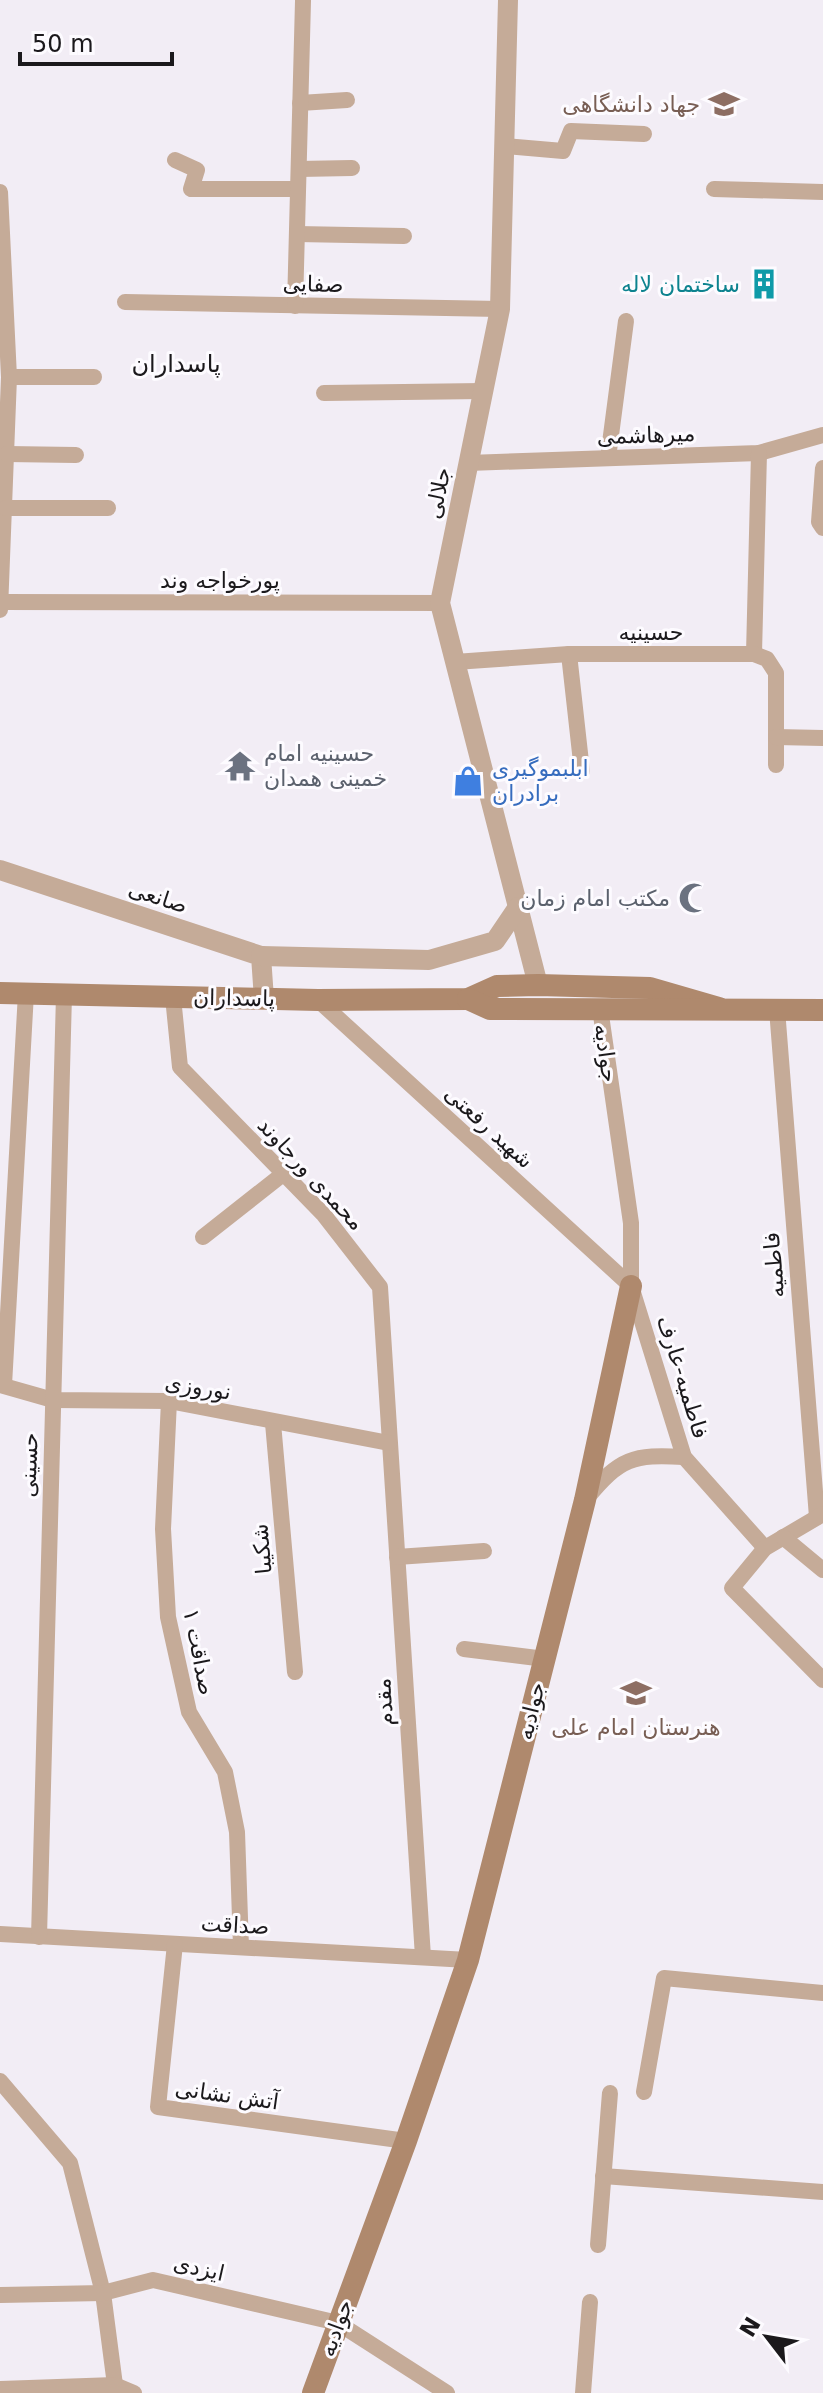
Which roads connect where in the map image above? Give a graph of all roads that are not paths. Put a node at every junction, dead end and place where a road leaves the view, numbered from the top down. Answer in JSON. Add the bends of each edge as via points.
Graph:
{"nodes":[{"id":1,"x":293,"y":0,"type":"edge"},
{"id":2,"x":313,"y":0,"type":"edge"},
{"id":3,"x":508,"y":0,"type":"edge"},
{"id":4,"x":303,"y":1,"type":"edge"},
{"id":5,"x":347,"y":100,"type":"dead end"},
{"id":6,"x":300,"y":103,"type":"junction"},
{"id":7,"x":644,"y":134,"type":"dead end"},
{"id":8,"x":504,"y":146,"type":"junction"},
{"id":9,"x":175,"y":160,"type":"dead end"},
{"id":10,"x":352,"y":168,"type":"dead end"},
{"id":11,"x":299,"y":169,"type":"junction"},
{"id":12,"x":298,"y":189,"type":"junction"},
{"id":13,"x":714,"y":189,"type":"dead end"},
{"id":14,"x":0,"y":192,"type":"edge"},
{"id":15,"x":823,"y":192,"type":"edge"},
{"id":16,"x":297,"y":234,"type":"junction"},
{"id":17,"x":404,"y":236,"type":"dead end"},
{"id":18,"x":125,"y":302,"type":"dead end"},
{"id":19,"x":295,"y":306,"type":"junction"},
{"id":20,"x":500,"y":309,"type":"junction"},
{"id":21,"x":626,"y":321,"type":"dead end"},
{"id":22,"x":9,"y":377,"type":"junction"},
{"id":23,"x":94,"y":377,"type":"dead end"},
{"id":24,"x":483,"y":391,"type":"junction"},
{"id":25,"x":324,"y":393,"type":"dead end"},
{"id":26,"x":823,"y":435,"type":"edge"},
{"id":27,"x":759,"y":453,"type":"junction"},
{"id":28,"x":7,"y":454,"type":"junction"},
{"id":29,"x":76,"y":455,"type":"dead end"},
{"id":30,"x":608,"y":458,"type":"junction"},
{"id":31,"x":468,"y":463,"type":"junction"},
{"id":32,"x":823,"y":468,"type":"edge"},
{"id":33,"x":6,"y":508,"type":"junction"},
{"id":34,"x":108,"y":508,"type":"dead end"},
{"id":35,"x":823,"y":528,"type":"edge"},
{"id":36,"x":440,"y":603,"type":"junction"},
{"id":37,"x":0,"y":605,"type":"edge"},
{"id":38,"x":569,"y":654,"type":"junction"},
{"id":39,"x":754,"y":654,"type":"junction"},
{"id":40,"x":455,"y":662,"type":"junction"},
{"id":41,"x":776,"y":737,"type":"junction"},
{"id":42,"x":823,"y":738,"type":"edge"},
{"id":43,"x":776,"y":765,"type":"dead end"},
{"id":44,"x":582,"y":771,"type":"dead end"},
{"id":45,"x":0,"y":870,"type":"edge"},
{"id":46,"x":518,"y":907,"type":"junction"},
{"id":47,"x":261,"y":956,"type":"junction"},
{"id":48,"x":538,"y":985,"type":"junction"},
{"id":49,"x":0,"y":993,"type":"edge"},
{"id":50,"x":26,"y":993,"type":"junction"},
{"id":51,"x":64,"y":995,"type":"junction"},
{"id":52,"x":173,"y":997,"type":"junction"},
{"id":53,"x":264,"y":999,"type":"junction"},
{"id":54,"x":468,"y":999,"type":"junction"},
{"id":55,"x":318,"y":1000,"type":"junction"},
{"id":56,"x":600,"y":1008,"type":"junction"},
{"id":57,"x":719,"y":1008,"type":"junction"},
{"id":58,"x":777,"y":1009,"type":"junction"},
{"id":59,"x":823,"y":1010,"type":"edge"},
{"id":60,"x":283,"y":1174,"type":"junction"},
{"id":61,"x":203,"y":1237,"type":"dead end"},
{"id":62,"x":631,"y":1286,"type":"junction"},
{"id":63,"x":2,"y":1385,"type":"edge"},
{"id":64,"x":53,"y":1400,"type":"junction"},
{"id":65,"x":169,"y":1401,"type":"junction"},
{"id":66,"x":273,"y":1423,"type":"junction"},
{"id":67,"x":389,"y":1443,"type":"junction"},
{"id":68,"x":684,"y":1457,"type":"junction"},
{"id":69,"x":585,"y":1500,"type":"junction"},
{"id":70,"x":820,"y":1516,"type":"edge"},
{"id":71,"x":783,"y":1537,"type":"junction"},
{"id":72,"x":765,"y":1548,"type":"junction"},
{"id":73,"x":484,"y":1551,"type":"dead end"},
{"id":74,"x":397,"y":1557,"type":"junction"},
{"id":75,"x":823,"y":1570,"type":"edge"},
{"id":76,"x":464,"y":1649,"type":"dead end"},
{"id":77,"x":545,"y":1659,"type":"junction"},
{"id":78,"x":295,"y":1672,"type":"dead end"},
{"id":79,"x":823,"y":1680,"type":"edge"},
{"id":80,"x":0,"y":1934,"type":"edge"},
{"id":81,"x":39,"y":1937,"type":"junction"},
{"id":82,"x":175,"y":1944,"type":"junction"},
{"id":83,"x":241,"y":1947,"type":"junction"},
{"id":84,"x":423,"y":1957,"type":"junction"},
{"id":85,"x":468,"y":1960,"type":"junction"},
{"id":86,"x":823,"y":1993,"type":"edge"},
{"id":87,"x":0,"y":2081,"type":"edge"},
{"id":88,"x":644,"y":2092,"type":"dead end"},
{"id":89,"x":610,"y":2093,"type":"dead end"},
{"id":90,"x":406,"y":2141,"type":"junction"},
{"id":91,"x":603,"y":2176,"type":"junction"},
{"id":92,"x":823,"y":2192,"type":"edge"},
{"id":93,"x":598,"y":2245,"type":"dead end"},
{"id":94,"x":103,"y":2293,"type":"junction"},
{"id":95,"x":0,"y":2295,"type":"edge"},
{"id":96,"x":590,"y":2302,"type":"dead end"},
{"id":97,"x":338,"y":2323,"type":"junction"},
{"id":98,"x":115,"y":2385,"type":"junction"},
{"id":99,"x":0,"y":2389,"type":"edge"},
{"id":100,"x":134,"y":2393,"type":"edge"},
{"id":101,"x":313,"y":2393,"type":"edge"},
{"id":102,"x":447,"y":2393,"type":"edge"},
{"id":103,"x":583,"y":2393,"type":"edge"}],
"edges":[{"from":1,"to":4,"type":"street"},
{"from":2,"to":4,"type":"street"},
{"from":3,"to":8,"type":"street","name":"جلالی"},
{"from":4,"to":6,"type":"street"},
{"from":5,"to":6,"type":"street"},
{"from":6,"to":11,"type":"street"},
{"from":7,"to":8,"type":"street","via":[[571,131],[563,151]]},
{"from":8,"to":20,"type":"street","name":"جلالی"},
{"from":9,"to":12,"type":"street","via":[[197,170],[191,189]]},
{"from":10,"to":11,"type":"street"},
{"from":11,"to":12,"type":"street"},
{"from":12,"to":16,"type":"street"},
{"from":13,"to":15,"type":"street"},
{"from":14,"to":22,"type":"street"},
{"from":16,"to":17,"type":"street"},
{"from":16,"to":19,"type":"street"},
{"from":18,"to":19,"type":"street","name":"صفایی"},
{"from":19,"to":20,"type":"street","name":"صفایی"},
{"from":20,"to":24,"type":"street","name":"جلالی"},
{"from":21,"to":30,"type":"street"},
{"from":22,"to":23,"type":"street"},
{"from":22,"to":28,"type":"street"},
{"from":24,"to":25,"type":"street"},
{"from":24,"to":31,"type":"street","name":"جلالی"},
{"from":26,"to":27,"type":"street","name":"میرهاشمی"},
{"from":27,"to":30,"type":"street","name":"میرهاشمی"},
{"from":27,"to":39,"type":"street"},
{"from":28,"to":29,"type":"street"},
{"from":28,"to":33,"type":"street"},
{"from":30,"to":31,"type":"street","name":"میرهاشمی"},
{"from":31,"to":36,"type":"street","name":"جلالی"},
{"from":32,"to":35,"type":"street"},
{"from":33,"to":34,"type":"street"},
{"from":33,"to":37,"type":"street"},
{"from":36,"to":37,"type":"street","name":"پورخواجه وند"},
{"from":36,"to":40,"type":"street","name":"جلالی"},
{"from":38,"to":39,"type":"street","name":"حسینیه"},
{"from":38,"to":40,"type":"street","name":"حسینیه"},
{"from":38,"to":44,"type":"street"},
{"from":39,"to":41,"type":"street","via":[[767,659],[776,673]]},
{"from":40,"to":46,"type":"street","name":"جلالی"},
{"from":41,"to":42,"type":"street"},
{"from":41,"to":43,"type":"street"},
{"from":45,"to":47,"type":"street","name":"صانعی"},
{"from":46,"to":47,"type":"street","name":"صانعی","via":[[495,941],[429,960]]},
{"from":46,"to":48,"type":"street","name":"جلالی"},
{"from":47,"to":53,"type":"street"},
{"from":48,"to":54,"type":"main road","name":"پاسداران","via":[[497,986]]},
{"from":48,"to":57,"type":"main road","name":"پاسداران","via":[[650,988]]},
{"from":49,"to":50,"type":"main road","name":"پاسداران"},
{"from":50,"to":51,"type":"main road","name":"پاسداران"},
{"from":50,"to":63,"type":"street"},
{"from":51,"to":52,"type":"main road","name":"پاسداران"},
{"from":51,"to":64,"type":"street","name":"حسینی"},
{"from":52,"to":53,"type":"main road","name":"پاسداران"},
{"from":52,"to":60,"type":"street","name":"محمدی ورجاوند","via":[[180,1067]]},
{"from":53,"to":55,"type":"main road","name":"پاسداران"},
{"from":54,"to":55,"type":"main road","name":"پاسداران"},
{"from":54,"to":56,"type":"main road","name":"پاسداران","via":[[490,1009]]},
{"from":55,"to":62,"type":"street","name":"شهید رفعتی"},
{"from":56,"to":57,"type":"main road","name":"پاسداران"},
{"from":56,"to":62,"type":"street","name":"جوادیه","via":[[631,1223]]},
{"from":57,"to":58,"type":"main road","name":"پاسداران"},
{"from":58,"to":59,"type":"main road","name":"پاسداران"},
{"from":58,"to":70,"type":"street","name":"فاطمیه"},
{"from":60,"to":61,"type":"street"},
{"from":60,"to":67,"type":"street","name":"محمدی ورجاوند","via":[[324,1215],[380,1287]]},
{"from":62,"to":68,"type":"street","name":"فاطمیه-عارف"},
{"from":62,"to":69,"type":"main road","name":"جوادیه"},
{"from":63,"to":64,"type":"street","name":"نوروزی"},
{"from":64,"to":65,"type":"street","name":"نوروزی"},
{"from":64,"to":81,"type":"street","name":"حسینی"},
{"from":65,"to":66,"type":"street","name":"نوروزی"},
{"from":65,"to":83,"type":"street","name":"صداقت ۱","via":[[163,1529],[168,1617],[189,1712],[225,1772],[237,1832]]},
{"from":66,"to":67,"type":"street","name":"نوروزی"},
{"from":66,"to":78,"type":"street","name":"شکیبا"},
{"from":67,"to":74,"type":"street","name":"مقدم"},
{"from":68,"to":69,"type":"street","via":[[627,1459]]},
{"from":68,"to":72,"type":"street","name":"فاطمیه-عارف"},
{"from":69,"to":77,"type":"main road","name":"جوادیه"},
{"from":70,"to":71,"type":"street"},
{"from":71,"to":72,"type":"street"},
{"from":71,"to":75,"type":"street"},
{"from":72,"to":79,"type":"street","via":[[732,1588]]},
{"from":73,"to":74,"type":"street"},
{"from":74,"to":84,"type":"street","name":"مقدم"},
{"from":76,"to":77,"type":"street"},
{"from":77,"to":85,"type":"main road","name":"جوادیه"},
{"from":80,"to":81,"type":"street","name":"صداقت"},
{"from":81,"to":82,"type":"street","name":"صداقت"},
{"from":82,"to":83,"type":"street","name":"صداقت"},
{"from":82,"to":90,"type":"street","name":"آتش نشانی","via":[[158,2107]]},
{"from":83,"to":84,"type":"street","name":"صداقت"},
{"from":84,"to":85,"type":"street","name":"صداقت"},
{"from":85,"to":90,"type":"main road","name":"جوادیه"},
{"from":86,"to":88,"type":"street","via":[[664,1978]]},
{"from":87,"to":94,"type":"street","via":[[70,2163]]},
{"from":89,"to":91,"type":"street"},
{"from":90,"to":97,"type":"main road","name":"جوادیه"},
{"from":91,"to":92,"type":"street"},
{"from":91,"to":93,"type":"street"},
{"from":94,"to":95,"type":"street","name":"ایزدی"},
{"from":94,"to":97,"type":"street","name":"ایزدی","via":[[153,2280]]},
{"from":94,"to":98,"type":"street"},
{"from":96,"to":103,"type":"street"},
{"from":97,"to":101,"type":"main road","name":"جوادیه"},
{"from":97,"to":102,"type":"street","name":"ایزدی"},
{"from":98,"to":99,"type":"street"},
{"from":98,"to":100,"type":"street"}]}
